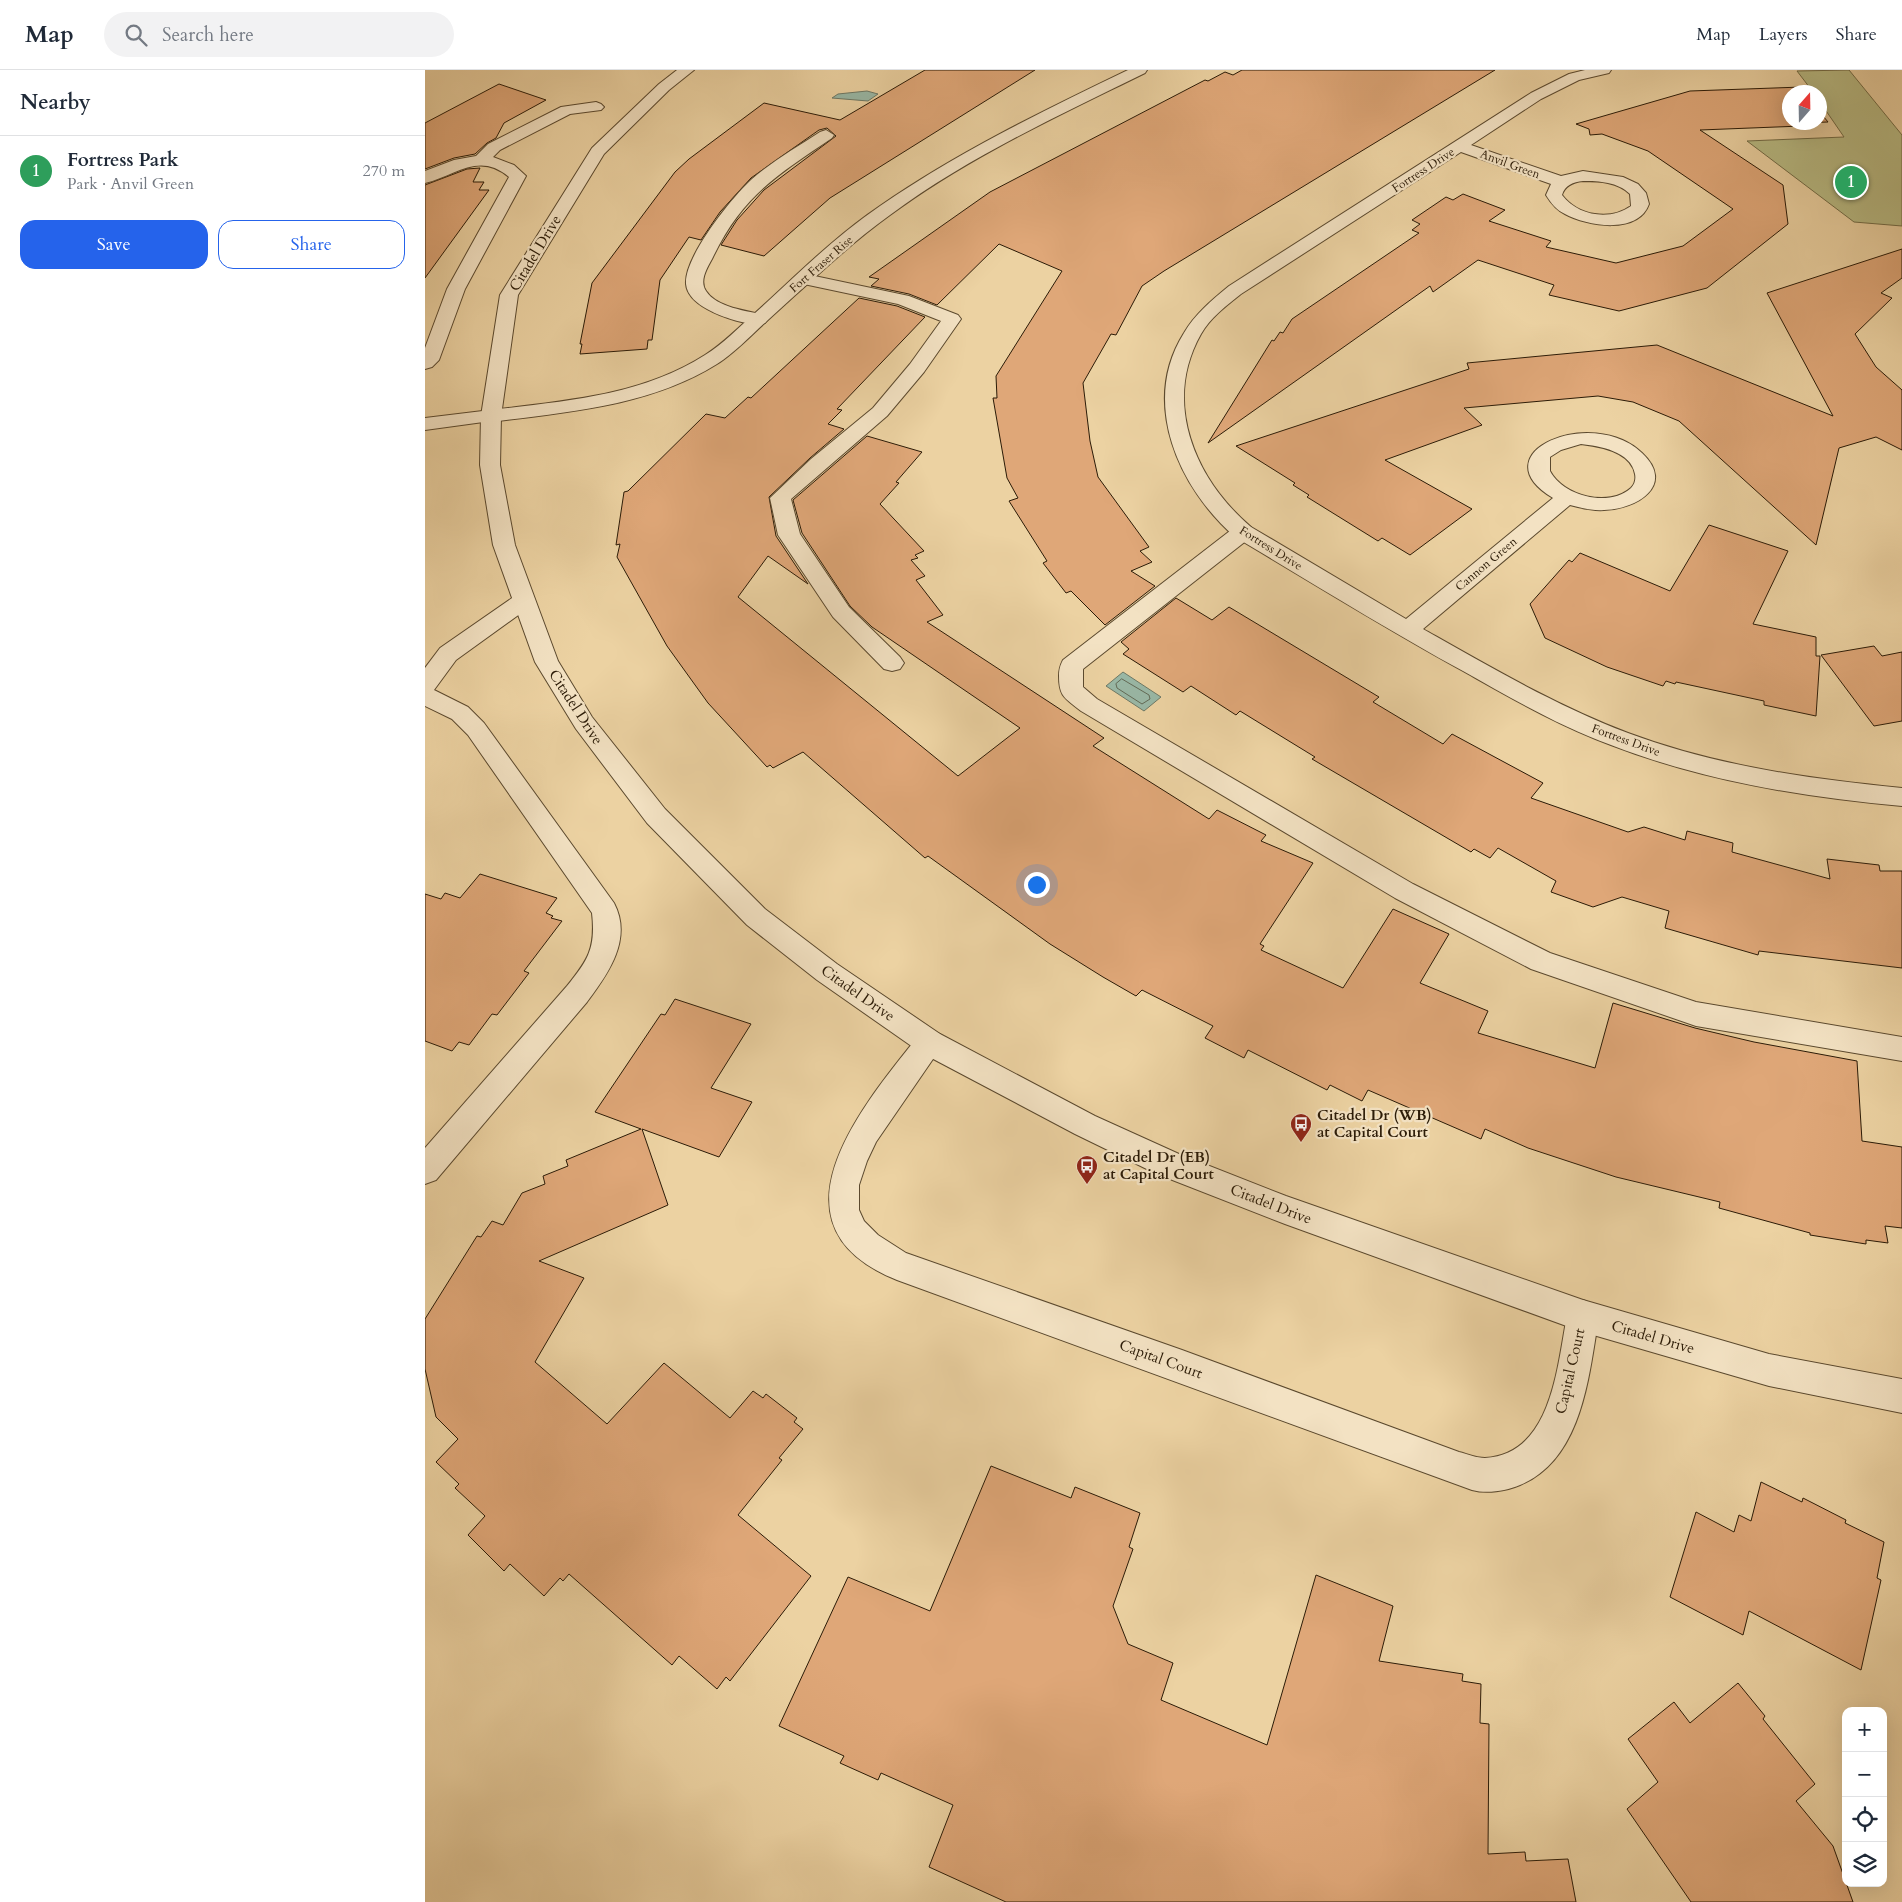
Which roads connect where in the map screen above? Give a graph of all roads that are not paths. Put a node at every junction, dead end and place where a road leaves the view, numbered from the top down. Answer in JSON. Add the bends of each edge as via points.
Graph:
{"nodes":[{"id":1,"x":687,"y":70,"type":"edge"},
{"id":2,"x":1140,"y":70,"type":"edge"},
{"id":3,"x":1604,"y":70,"type":"edge"},
{"id":4,"x":596,"y":107,"type":"dead end"},
{"id":5,"x":825,"y":135,"type":"dead end"},
{"id":6,"x":1460,"y":146,"type":"junction"},
{"id":7,"x":481,"y":160,"type":"junction"},
{"id":8,"x":425,"y":178,"type":"edge"},
{"id":9,"x":1561,"y":182,"type":"junction"},
{"id":10,"x":805,"y":279,"type":"junction"},
{"id":11,"x":759,"y":318,"type":"junction"},
{"id":12,"x":425,"y":363,"type":"edge"},
{"id":13,"x":491,"y":416,"type":"junction"},
{"id":14,"x":425,"y":424,"type":"edge"},
{"id":15,"x":1566,"y":498,"type":"junction"},
{"id":16,"x":1243,"y":532,"type":"junction"},
{"id":17,"x":523,"y":601,"type":"junction"},
{"id":18,"x":1407,"y":630,"type":"junction"},
{"id":19,"x":891,"y":663,"type":"dead end"},
{"id":20,"x":425,"y":686,"type":"edge"},
{"id":21,"x":425,"y":696,"type":"edge"},
{"id":22,"x":1902,"y":796,"type":"edge"},
{"id":23,"x":930,"y":1043,"type":"junction"},
{"id":24,"x":1902,"y":1049,"type":"edge"},
{"id":25,"x":425,"y":1170,"type":"edge"},
{"id":26,"x":1583,"y":1316,"type":"junction"},
{"id":27,"x":1902,"y":1396,"type":"edge"}],
"edges":[{"from":1,"to":13,"type":"street","name":"Citadel Drive","via":[[664,87],[598,151],[509,295]]},
{"from":2,"to":10,"type":"street","name":"Fort Fraser Rise","via":[[1030,124],[939,174],[882,212]]},
{"from":3,"to":6,"type":"street","name":"Fortress Drive","via":[[1557,84]]},
{"from":4,"to":7,"type":"street","via":[[566,110],[494,147]]},
{"from":5,"to":11,"type":"street","via":[[757,183],[740,200],[717,232],[695,276],[694,284],[699,296],[714,306]]},
{"from":6,"to":9,"type":"street","name":"Anvil Green"},
{"from":6,"to":16,"type":"street","name":"Fortress Drive","via":[[1235,290],[1203,319],[1191,335],[1175,384],[1174,407],[1183,447],[1190,468],[1205,492]]},
{"from":7,"to":8,"type":"street","via":[[442,167]]},
{"from":7,"to":12,"type":"street","via":[[510,167],[518,176],[456,289],[430,360]]},
{"from":9,"to":9,"type":"street","name":"Anvil Green","via":[[1555,188],[1557,202],[1576,214],[1590,218],[1611,219],[1629,215],[1641,203],[1634,189],[1611,178],[1583,176]]},
{"from":10,"to":11,"type":"street","name":"Fort Fraser Rise"},
{"from":10,"to":19,"type":"street","via":[[903,300],[952,319],[881,412],[780,498],[789,535],[836,604]]},
{"from":11,"to":13,"type":"street","name":"Fort Fraser Rise","via":[[710,360],[665,382],[608,399]]},
{"from":13,"to":14,"type":"street","name":"Fort Fraser Rise"},
{"from":13,"to":17,"type":"street","name":"Citadel Drive","via":[[494,498],[504,545]]},
{"from":15,"to":15,"type":"street","via":[[1591,503],[1626,500],[1645,483],[1645,472],[1639,460],[1628,450],[1613,443],[1581,438],[1565,440],[1542,453],[1538,462],[1539,472],[1546,483]]},
{"from":15,"to":18,"type":"street","name":"Cannon Green"},
{"from":16,"to":18,"type":"street","name":"Fortress Drive"},
{"from":16,"to":24,"type":"street","via":[[1071,666],[1071,690],[1089,705],[1404,891],[1541,961],[1696,1014]]},
{"from":17,"to":20,"type":"street","via":[[448,654]]},
{"from":17,"to":23,"type":"street","name":"Citadel Drive","via":[[547,662],[566,694],[584,723],[656,816],[756,917],[827,972]]},
{"from":18,"to":22,"type":"street","name":"Fortress Drive","via":[[1546,706],[1641,747],[1758,779],[1805,788]]},
{"from":21,"to":25,"type":"street","via":[[460,713],[476,730],[605,911],[609,934],[601,963]]},
{"from":23,"to":26,"type":"street","name":"Citadel Drive","via":[[1019,1093],[1169,1164],[1285,1210]]},
{"from":23,"to":26,"type":"street","name":"Capital Court","via":[[859,1143],[844,1186],[843,1209],[851,1230],[897,1265],[1483,1476],[1511,1473],[1533,1461],[1551,1438],[1562,1412]]},
{"from":26,"to":27,"type":"street","name":"Citadel Drive","via":[[1769,1370]]}]}
